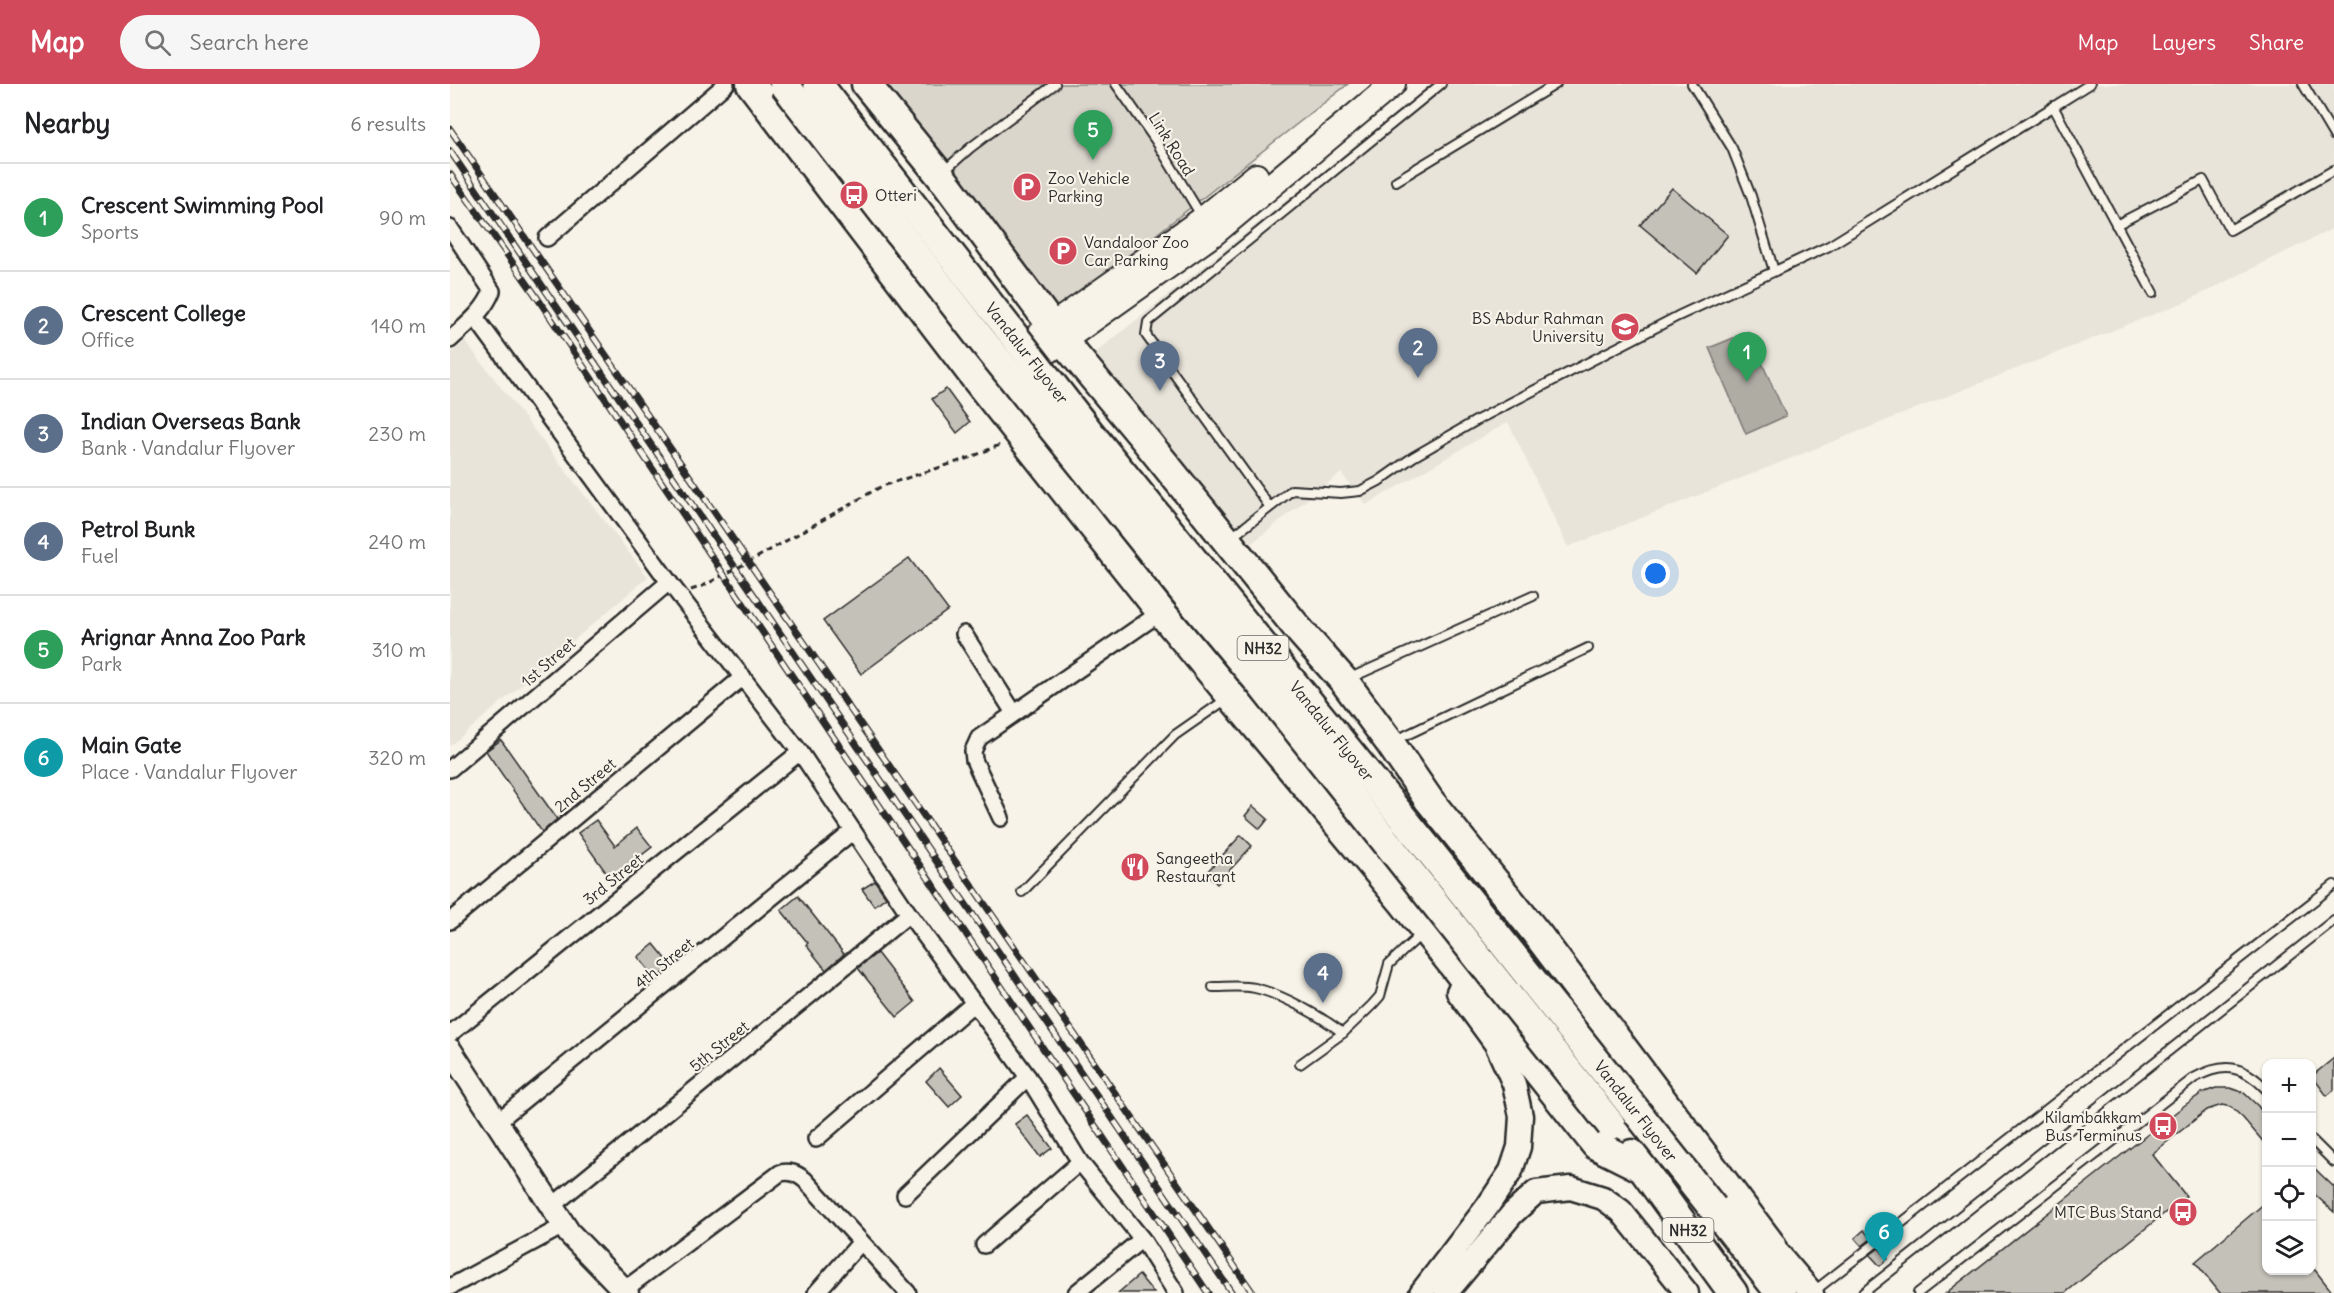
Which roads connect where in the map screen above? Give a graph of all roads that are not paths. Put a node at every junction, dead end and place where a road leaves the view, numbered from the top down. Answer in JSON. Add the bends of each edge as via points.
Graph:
{"nodes":[{"id":1,"x":726,"y":84,"type":"edge"},
{"id":2,"x":751,"y":84,"type":"edge"},
{"id":3,"x":784,"y":84,"type":"edge"},
{"id":4,"x":818,"y":84,"type":"edge"},
{"id":5,"x":866,"y":84,"type":"edge"},
{"id":6,"x":1055,"y":84,"type":"edge"},
{"id":7,"x":1116,"y":84,"type":"edge"},
{"id":8,"x":1371,"y":84,"type":"edge"},
{"id":9,"x":1394,"y":84,"type":"edge"},
{"id":10,"x":1441,"y":84,"type":"edge"},
{"id":11,"x":1556,"y":84,"type":"edge"},
{"id":12,"x":1692,"y":84,"type":"edge"},
{"id":13,"x":2090,"y":84,"type":"edge"},
{"id":14,"x":2303,"y":84,"type":"edge"},
{"id":15,"x":2053,"y":106,"type":"junction"},
{"id":16,"x":2334,"y":136,"type":"edge"},
{"id":17,"x":2334,"y":170,"type":"edge"},
{"id":18,"x":940,"y":175,"type":"junction"},
{"id":19,"x":1396,"y":181,"type":"dead end"},
{"id":20,"x":1203,"y":219,"type":"junction"},
{"id":21,"x":2116,"y":225,"type":"junction"},
{"id":22,"x":450,"y":228,"type":"edge"},
{"id":23,"x":547,"y":238,"type":"dead end"},
{"id":24,"x":1774,"y":271,"type":"junction"},
{"id":25,"x":2153,"y":293,"type":"dead end"},
{"id":26,"x":475,"y":317,"type":"junction"},
{"id":27,"x":1057,"y":334,"type":"junction"},
{"id":28,"x":451,"y":335,"type":"edge"},
{"id":29,"x":983,"y":386,"type":"junction"},
{"id":30,"x":1269,"y":506,"type":"junction"},
{"id":31,"x":1227,"y":542,"type":"junction"},
{"id":32,"x":673,"y":586,"type":"junction"},
{"id":33,"x":1533,"y":596,"type":"dead end"},
{"id":34,"x":1161,"y":612,"type":"junction"},
{"id":35,"x":964,"y":634,"type":"dead end"},
{"id":36,"x":1588,"y":648,"type":"dead end"},
{"id":37,"x":743,"y":677,"type":"junction"},
{"id":38,"x":1344,"y":681,"type":"junction"},
{"id":39,"x":1230,"y":697,"type":"junction"},
{"id":40,"x":1014,"y":713,"type":"junction"},
{"id":41,"x":1390,"y":742,"type":"junction"},
{"id":42,"x":800,"y":752,"type":"junction"},
{"id":43,"x":450,"y":770,"type":"edge"},
{"id":44,"x":1001,"y":818,"type":"dead end"},
{"id":45,"x":853,"y":831,"type":"junction"},
{"id":46,"x":1373,"y":867,"type":"junction"},
{"id":47,"x":2334,"y":885,"type":"edge"},
{"id":48,"x":1022,"y":892,"type":"dead end"},
{"id":49,"x":909,"y":914,"type":"junction"},
{"id":50,"x":2334,"y":920,"type":"edge"},
{"id":51,"x":450,"y":921,"type":"edge"},
{"id":52,"x":1417,"y":938,"type":"junction"},
{"id":53,"x":1212,"y":987,"type":"dead end"},
{"id":54,"x":974,"y":1003,"type":"junction"},
{"id":55,"x":1343,"y":1033,"type":"junction"},
{"id":56,"x":450,"y":1034,"type":"edge"},
{"id":57,"x":450,"y":1050,"type":"edge"},
{"id":58,"x":1300,"y":1064,"type":"dead end"},
{"id":59,"x":1028,"y":1077,"type":"junction"},
{"id":60,"x":2262,"y":1085,"type":"edge"},
{"id":61,"x":498,"y":1121,"type":"junction"},
{"id":62,"x":816,"y":1139,"type":"dead end"},
{"id":63,"x":2316,"y":1144,"type":"edge"},
{"id":64,"x":1080,"y":1162,"type":"junction"},
{"id":65,"x":2334,"y":1162,"type":"edge"},
{"id":66,"x":1642,"y":1168,"type":"junction"},
{"id":67,"x":904,"y":1195,"type":"dead end"},
{"id":68,"x":552,"y":1206,"type":"junction"},
{"id":69,"x":565,"y":1226,"type":"junction"},
{"id":70,"x":1142,"y":1239,"type":"junction"},
{"id":71,"x":860,"y":1243,"type":"junction"},
{"id":72,"x":984,"y":1245,"type":"dead end"},
{"id":73,"x":1771,"y":1245,"type":"junction"},
{"id":74,"x":450,"y":1287,"type":"edge"},
{"id":75,"x":626,"y":1291,"type":"edge"},
{"id":76,"x":816,"y":1293,"type":"edge"},
{"id":77,"x":908,"y":1293,"type":"edge"},
{"id":78,"x":1076,"y":1293,"type":"edge"},
{"id":79,"x":1176,"y":1293,"type":"edge"},
{"id":80,"x":1421,"y":1293,"type":"edge"},
{"id":81,"x":1446,"y":1293,"type":"edge"},
{"id":82,"x":1687,"y":1293,"type":"edge"},
{"id":83,"x":1733,"y":1293,"type":"edge"},
{"id":84,"x":1781,"y":1293,"type":"edge"},
{"id":85,"x":1812,"y":1293,"type":"edge"},
{"id":86,"x":1863,"y":1293,"type":"edge"},
{"id":87,"x":1918,"y":1293,"type":"edge"}],
"edges":[{"from":1,"to":23,"type":"street"},
{"from":2,"to":29,"type":"highway"},
{"from":3,"to":66,"type":"highway","name":"Vandalur Flyover","number":"NH32","bridge":true,"via":[[981,339],[1274,701]]},
{"from":4,"to":84,"type":"highway","name":"Vandalur Flyover","number":"NH32","bridge":true,"via":[[1089,432],[1429,850]]},
{"from":5,"to":18,"type":"highway"},
{"from":6,"to":18,"type":"lane"},
{"from":7,"to":20,"type":"lane","name":"Link Road"},
{"from":8,"to":20,"type":"main road"},
{"from":9,"to":27,"type":"main road","via":[[1213,234]]},
{"from":10,"to":30,"type":"lane","via":[[1148,322],[1146,335]]},
{"from":11,"to":19,"type":"lane"},
{"from":12,"to":24,"type":"lane","via":[[1732,148]]},
{"from":13,"to":15,"type":"lane"},
{"from":14,"to":16,"type":"lane"},
{"from":15,"to":21,"type":"lane"},
{"from":15,"to":24,"type":"lane","via":[[1829,246]]},
{"from":17,"to":21,"type":"lane","via":[[2230,230],[2203,180]]},
{"from":18,"to":27,"type":"highway"},
{"from":20,"to":27,"type":"main road"},
{"from":21,"to":25,"type":"lane"},
{"from":22,"to":26,"type":"street","via":[[492,291]]},
{"from":24,"to":30,"type":"lane","via":[[1479,419],[1360,491],[1292,490]]},
{"from":26,"to":28,"type":"street"},
{"from":26,"to":32,"type":"street"},
{"from":27,"to":29,"type":"main road"},
{"from":27,"to":31,"type":"highway"},
{"from":29,"to":34,"type":"highway"},
{"from":30,"to":31,"type":"lane"},
{"from":31,"to":38,"type":"highway"},
{"from":32,"to":37,"type":"street"},
{"from":32,"to":43,"type":"street","name":"1st Street"},
{"from":33,"to":38,"type":"lane"},
{"from":34,"to":39,"type":"highway"},
{"from":34,"to":40,"type":"street"},
{"from":35,"to":40,"type":"street"},
{"from":36,"to":41,"type":"lane"},
{"from":37,"to":42,"type":"street"},
{"from":37,"to":51,"type":"street","name":"2nd Street"},
{"from":38,"to":41,"type":"highway"},
{"from":39,"to":46,"type":"highway"},
{"from":39,"to":48,"type":"lane","via":[[1175,735]]},
{"from":40,"to":44,"type":"street","via":[[979,738],[973,751]]},
{"from":41,"to":73,"type":"highway","via":[[1429,800],[1537,934]]},
{"from":42,"to":45,"type":"street"},
{"from":42,"to":56,"type":"street","name":"3rd Street"},
{"from":45,"to":49,"type":"street"},
{"from":45,"to":61,"type":"street","name":"4th Street"},
{"from":46,"to":52,"type":"street"},
{"from":46,"to":66,"type":"highway","via":[[1596,1145]]},
{"from":47,"to":85,"type":"lane"},
{"from":49,"to":54,"type":"street"},
{"from":49,"to":68,"type":"street","name":"5th Street"},
{"from":50,"to":86,"type":"lane"},
{"from":52,"to":55,"type":"lane","via":[[1389,964],[1380,996]]},
{"from":52,"to":80,"type":"street","via":[[1496,1044],[1514,1084],[1521,1116],[1519,1147],[1511,1171]]},
{"from":53,"to":55,"type":"lane","via":[[1253,987],[1268,992]]},
{"from":54,"to":59,"type":"street"},
{"from":54,"to":62,"type":"street"},
{"from":55,"to":58,"type":"lane"},
{"from":57,"to":61,"type":"street"},
{"from":59,"to":64,"type":"street"},
{"from":59,"to":67,"type":"street"},
{"from":60,"to":87,"type":"lane","via":[[2248,1073],[2234,1068],[2210,1070],[2194,1078]]},
{"from":61,"to":68,"type":"street"},
{"from":63,"to":65,"type":"lane"},
{"from":64,"to":70,"type":"street"},
{"from":64,"to":72,"type":"street"},
{"from":66,"to":83,"type":"highway","number":"NH32"},
{"from":68,"to":69,"type":"street"},
{"from":69,"to":74,"type":"street"},
{"from":69,"to":75,"type":"street"},
{"from":70,"to":78,"type":"street"},
{"from":70,"to":79,"type":"street"},
{"from":71,"to":75,"type":"street","via":[[805,1180],[797,1174],[780,1173]]},
{"from":71,"to":76,"type":"street"},
{"from":71,"to":77,"type":"street"},
{"from":73,"to":84,"type":"highway"},
{"from":73,"to":85,"type":"street"},
{"from":81,"to":82,"type":"street","via":[[1512,1214],[1536,1192],[1571,1188],[1603,1198],[1621,1211]]}]}
